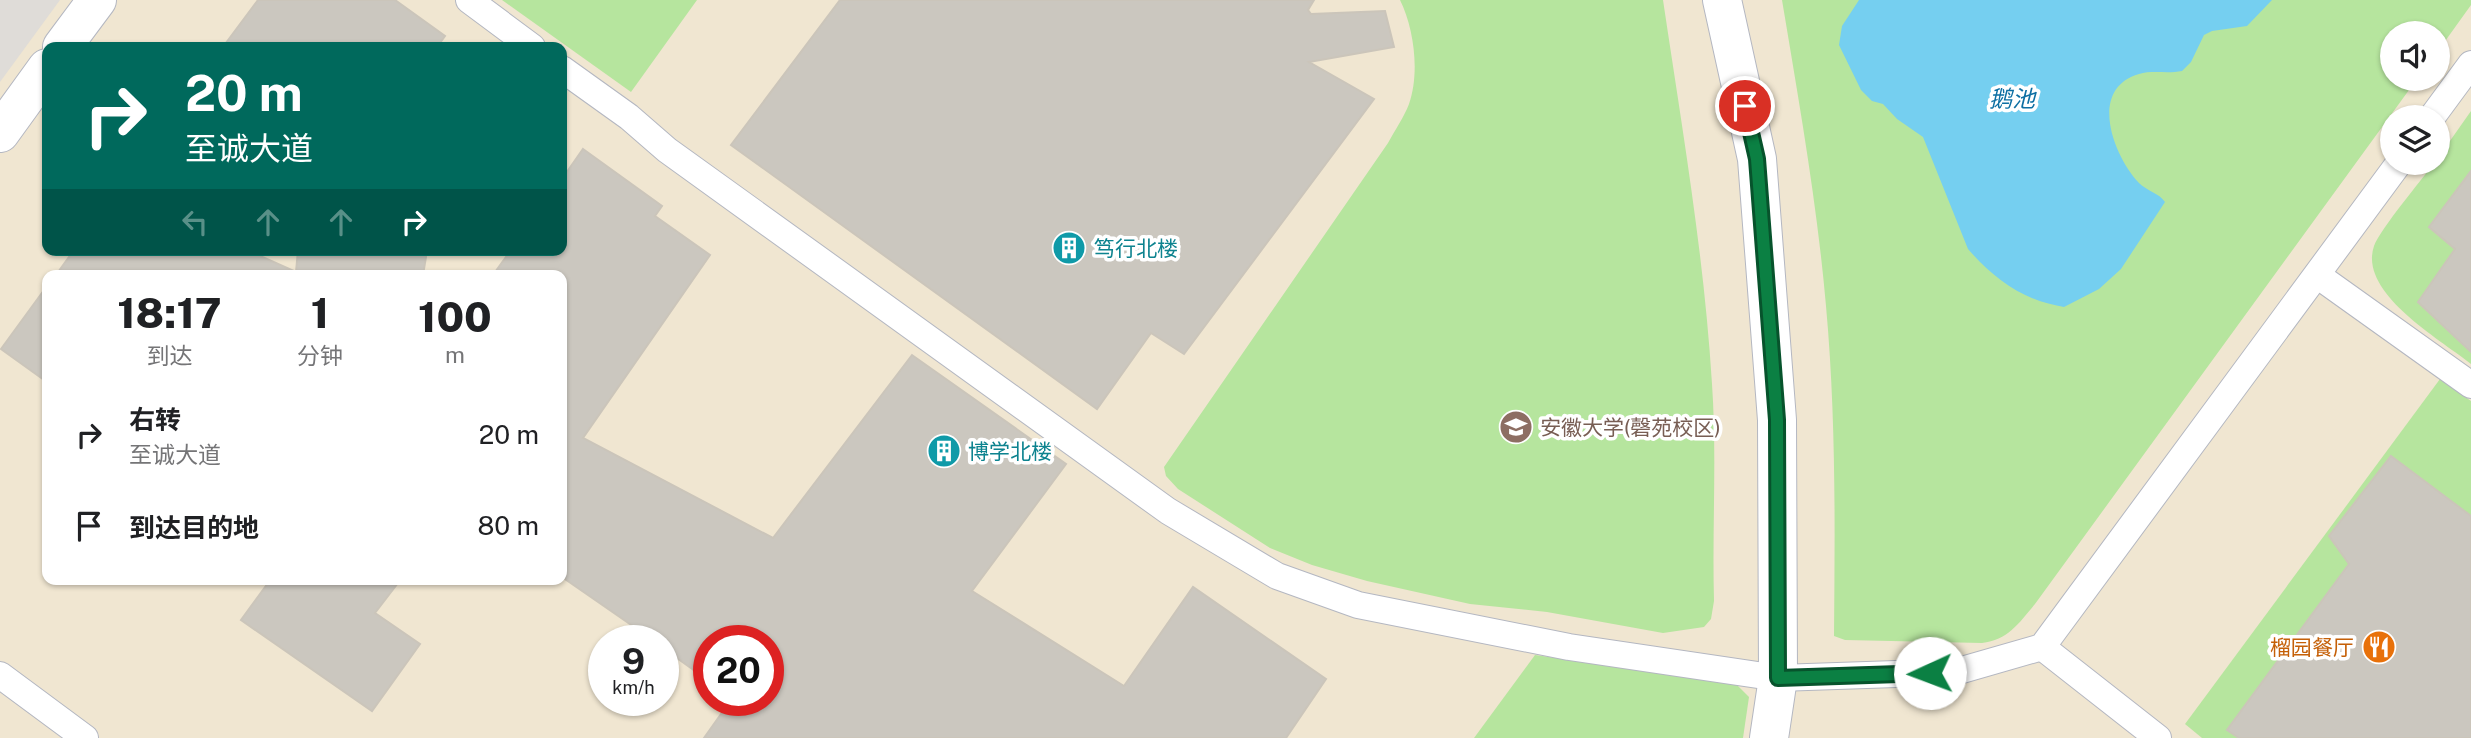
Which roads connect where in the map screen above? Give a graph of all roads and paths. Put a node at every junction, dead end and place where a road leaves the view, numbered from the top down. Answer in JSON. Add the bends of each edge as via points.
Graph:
{"nodes":[{"id":1,"x":97,"y":0,"type":"edge"},
{"id":2,"x":468,"y":0,"type":"edge"},
{"id":3,"x":1722,"y":0,"type":"edge"},
{"id":4,"x":66,"y":42,"type":"edge"},
{"id":5,"x":525,"y":42,"type":"edge"},
{"id":6,"x":2471,"y":64,"type":"edge"},
{"id":7,"x":567,"y":73,"type":"edge"},
{"id":8,"x":42,"y":75,"type":"edge"},
{"id":9,"x":2441,"y":105,"type":"edge"},
{"id":10,"x":0,"y":133,"type":"edge"},
{"id":11,"x":2390,"y":175,"type":"edge"},
{"id":12,"x":2317,"y":275,"type":"junction"},
{"id":13,"x":2471,"y":385,"type":"edge"},
{"id":14,"x":2042,"y":646,"type":"junction"},
{"id":15,"x":0,"y":675,"type":"edge"},
{"id":16,"x":1778,"y":678,"type":"junction"},
{"id":17,"x":85,"y":738,"type":"edge"},
{"id":18,"x":1769,"y":738,"type":"edge"},
{"id":19,"x":2158,"y":738,"type":"edge"}],
"edges":[{"from":1,"to":4,"type":"street"},
{"from":2,"to":5,"type":"lane"},
{"from":3,"to":16,"type":"street","via":[[1757,159],[1777,420]]},
{"from":6,"to":9,"type":"lane"},
{"from":7,"to":16,"type":"lane","via":[[667,150],[1168,511],[1277,576],[1358,605],[1465,627],[1681,666]]},
{"from":8,"to":10,"type":"street"},
{"from":11,"to":12,"type":"lane"},
{"from":12,"to":13,"type":"lane"},
{"from":12,"to":14,"type":"lane"},
{"from":14,"to":16,"type":"lane","via":[[1955,672]]},
{"from":14,"to":19,"type":"lane"},
{"from":15,"to":17,"type":"lane"},
{"from":16,"to":18,"type":"street"}]}
